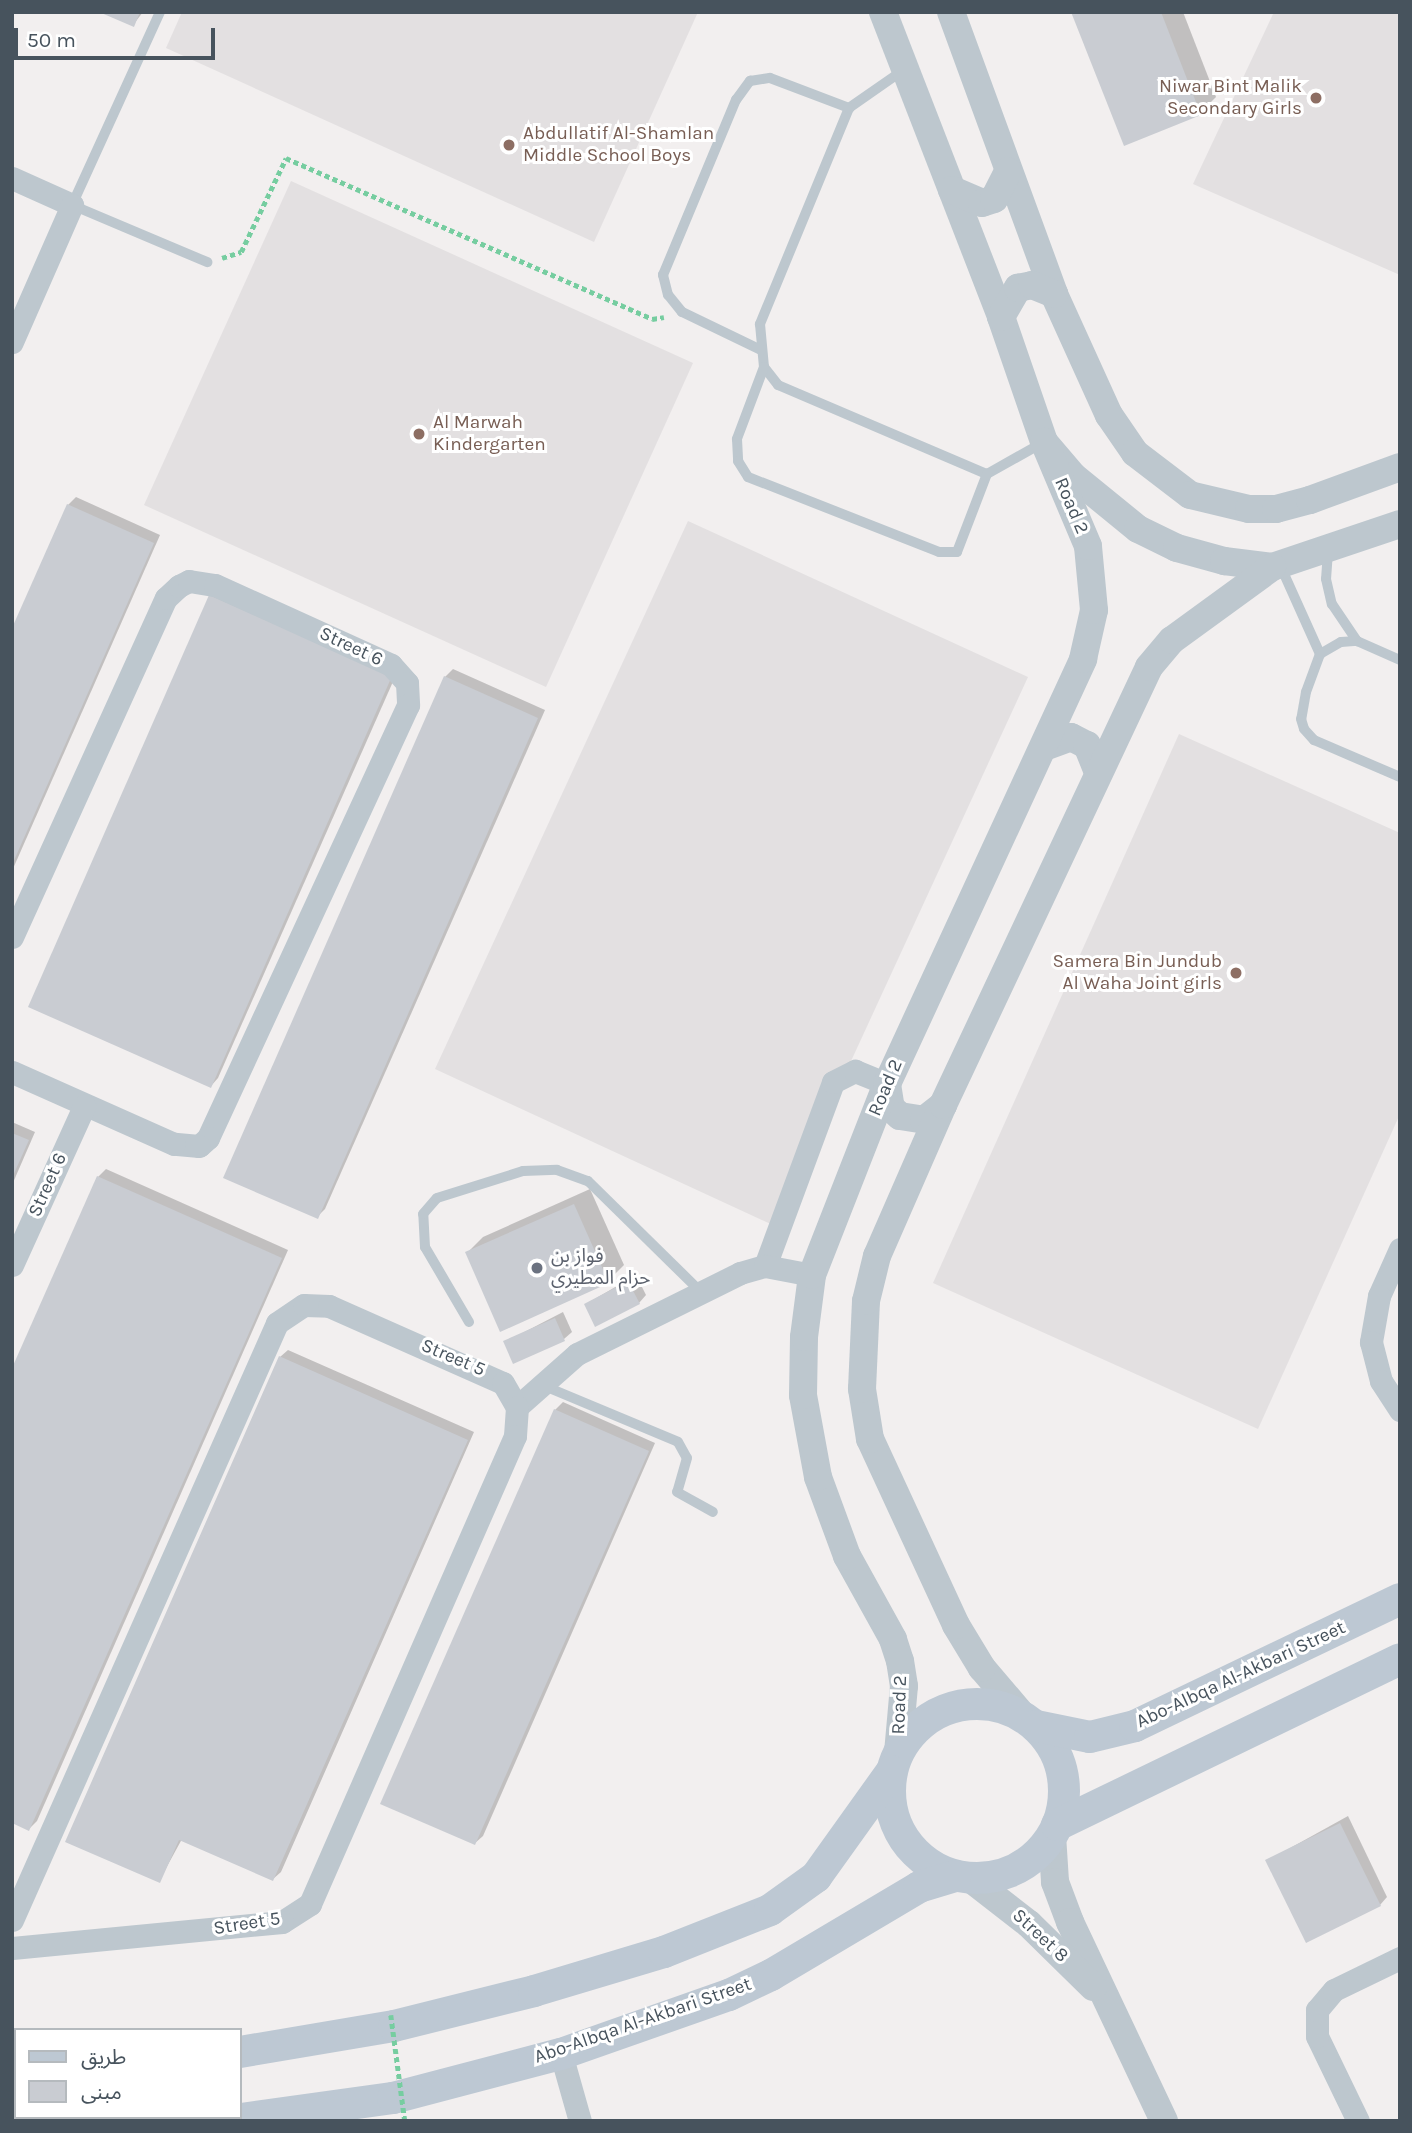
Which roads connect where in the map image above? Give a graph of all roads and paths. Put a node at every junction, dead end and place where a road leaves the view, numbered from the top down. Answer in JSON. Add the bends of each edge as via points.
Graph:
{"nodes":[{"id":1,"x":160,"y":12,"type":"edge"},
{"id":2,"x":883,"y":12,"type":"edge"},
{"id":3,"x":951,"y":12,"type":"edge"},
{"id":4,"x":902,"y":71,"type":"junction"},
{"id":5,"x":849,"y":108,"type":"junction"},
{"id":6,"x":1008,"y":171,"type":"junction"},
{"id":7,"x":12,"y":178,"type":"edge"},
{"id":8,"x":952,"y":190,"type":"junction"},
{"id":9,"x":72,"y":205,"type":"junction"},
{"id":10,"x":206,"y":262,"type":"joint"},
{"id":11,"x":1054,"y":294,"type":"junction"},
{"id":12,"x":682,"y":312,"type":"junction"},
{"id":13,"x":1001,"y":317,"type":"junction"},
{"id":14,"x":12,"y":342,"type":"edge"},
{"id":15,"x":761,"y":350,"type":"junction"},
{"id":16,"x":764,"y":367,"type":"junction"},
{"id":17,"x":1044,"y":442,"type":"junction"},
{"id":18,"x":1400,"y":467,"type":"edge"},
{"id":19,"x":987,"y":474,"type":"junction"},
{"id":20,"x":1400,"y":524,"type":"edge"},
{"id":21,"x":1328,"y":549,"type":"junction"},
{"id":22,"x":1276,"y":566,"type":"junction"},
{"id":23,"x":1357,"y":641,"type":"junction"},
{"id":24,"x":1320,"y":654,"type":"junction"},
{"id":25,"x":1400,"y":660,"type":"edge"},
{"id":26,"x":1044,"y":747,"type":"junction"},
{"id":27,"x":1098,"y":772,"type":"junction"},
{"id":28,"x":1400,"y":777,"type":"edge"},
{"id":29,"x":12,"y":937,"type":"edge"},
{"id":30,"x":12,"y":1072,"type":"edge"},
{"id":31,"x":887,"y":1084,"type":"junction"},
{"id":32,"x":84,"y":1105,"type":"junction"},
{"id":33,"x":943,"y":1105,"type":"junction"},
{"id":34,"x":1400,"y":1249,"type":"edge"},
{"id":35,"x":12,"y":1265,"type":"edge"},
{"id":36,"x":765,"y":1266,"type":"junction"},
{"id":37,"x":812,"y":1275,"type":"junction"},
{"id":38,"x":701,"y":1292,"type":"junction"},
{"id":39,"x":470,"y":1322,"type":"dead end"},
{"id":40,"x":539,"y":1384,"type":"junction"},
{"id":41,"x":517,"y":1407,"type":"junction"},
{"id":42,"x":1400,"y":1410,"type":"edge"},
{"id":43,"x":713,"y":1512,"type":"dead end"},
{"id":44,"x":1400,"y":1599,"type":"edge"},
{"id":45,"x":1400,"y":1659,"type":"edge"},
{"id":46,"x":1029,"y":1721,"type":"junction"},
{"id":47,"x":895,"y":1762,"type":"junction"},
{"id":48,"x":1055,"y":1830,"type":"junction"},
{"id":49,"x":963,"y":1878,"type":"junction"},
{"id":50,"x":12,"y":1920,"type":"edge"},
{"id":51,"x":12,"y":1948,"type":"edge"},
{"id":52,"x":1400,"y":1958,"type":"edge"},
{"id":53,"x":1105,"y":1999,"type":"junction"},
{"id":54,"x":391,"y":2015,"type":"dead end"},
{"id":55,"x":242,"y":2052,"type":"edge"},
{"id":56,"x":561,"y":2054,"type":"junction"},
{"id":57,"x":242,"y":2119,"type":"edge"},
{"id":58,"x":405,"y":2121,"type":"edge"},
{"id":59,"x":580,"y":2121,"type":"edge"},
{"id":60,"x":1164,"y":2121,"type":"edge"},
{"id":61,"x":1358,"y":2121,"type":"edge"}],
"edges":[{"from":1,"to":9,"type":"lane"},
{"from":2,"to":4,"type":"street","name":"Road 2"},
{"from":3,"to":6,"type":"street"},
{"from":4,"to":5,"type":"lane"},
{"from":4,"to":8,"type":"street","name":"Road 2"},
{"from":5,"to":12,"type":"lane","via":[[770,78],[750,81],[736,100],[663,275],[668,295]]},
{"from":5,"to":15,"type":"lane","via":[[760,324]]},
{"from":6,"to":8,"type":"street","via":[[994,200],[982,203]]},
{"from":6,"to":11,"type":"street"},
{"from":7,"to":9,"type":"street"},
{"from":8,"to":13,"type":"street","name":"Road 2"},
{"from":9,"to":10,"type":"lane"},
{"from":9,"to":14,"type":"street"},
{"from":10,"to":12,"type":"path","via":[[241,253],[286,158],[652,319]]},
{"from":11,"to":13,"type":"street","via":[[1032,285],[1018,288]]},
{"from":11,"to":18,"type":"street","via":[[1109,415],[1135,453],[1190,495],[1249,509],[1276,509]]},
{"from":12,"to":15,"type":"lane"},
{"from":13,"to":17,"type":"street","name":"Road 2"},
{"from":15,"to":16,"type":"lane"},
{"from":16,"to":19,"type":"lane","via":[[778,385]]},
{"from":16,"to":19,"type":"lane","via":[[737,439],[738,461],[748,477],[939,552],[957,552]]},
{"from":17,"to":19,"type":"lane"},
{"from":17,"to":22,"type":"street","name":"Road 2","via":[[1073,476],[1138,529],[1189,551]]},
{"from":17,"to":26,"type":"street","name":"Road 2","via":[[1088,545],[1094,610],[1083,659]]},
{"from":20,"to":21,"type":"street","name":"Road 2"},
{"from":21,"to":22,"type":"street","name":"Road 2"},
{"from":21,"to":23,"type":"lane","via":[[1326,579],[1332,604]]},
{"from":22,"to":24,"type":"lane"},
{"from":22,"to":27,"type":"street","name":"Road 2","via":[[1164,649],[1149,667]]},
{"from":23,"to":24,"type":"lane","via":[[1341,642]]},
{"from":23,"to":25,"type":"lane"},
{"from":24,"to":28,"type":"lane","via":[[1306,692],[1301,719],[1304,729],[1314,740]]},
{"from":26,"to":27,"type":"street","via":[[1071,737],[1087,745]]},
{"from":26,"to":31,"type":"street","name":"Road 2"},
{"from":27,"to":33,"type":"street","name":"Road 2"},
{"from":29,"to":32,"type":"street","name":"Street 6","via":[[166,598],[179,586],[189,581],[215,585],[391,665],[408,683],[408,705],[208,1138],[199,1146],[174,1144]]},
{"from":30,"to":32,"type":"street","name":"Street 6"},
{"from":31,"to":33,"type":"street","via":[[891,1108],[900,1116],[924,1120]]},
{"from":31,"to":36,"type":"street","via":[[855,1071],[833,1082]]},
{"from":31,"to":37,"type":"street","name":"Road 2"},
{"from":32,"to":35,"type":"street","name":"Street 6"},
{"from":33,"to":46,"type":"street","name":"Road 2","via":[[877,1256],[866,1301],[862,1389],[870,1439],[956,1625],[982,1668]]},
{"from":34,"to":42,"type":"street","via":[[1379,1296],[1371,1342],[1381,1381]]},
{"from":36,"to":37,"type":"street"},
{"from":36,"to":38,"type":"street"},
{"from":37,"to":47,"type":"street","name":"Road 2","via":[[804,1337],[805,1409],[818,1477],[847,1556],[893,1639],[900,1661],[904,1686]]},
{"from":38,"to":39,"type":"lane","via":[[588,1181],[556,1170],[523,1171],[437,1198],[423,1214],[425,1247]]},
{"from":38,"to":40,"type":"street","via":[[576,1354]]},
{"from":40,"to":41,"type":"street"},
{"from":40,"to":43,"type":"lane","via":[[678,1442],[687,1458],[677,1492]]},
{"from":41,"to":50,"type":"street","name":"Street 5","via":[[503,1383],[491,1374],[329,1306],[304,1305],[276,1323]]},
{"from":41,"to":51,"type":"street","name":"Street 5","via":[[515,1436],[310,1904],[282,1922]]},
{"from":44,"to":46,"type":"main road","name":"Abo-Albqa Al-Akbari Street","via":[[1135,1726],[1090,1737]]},
{"from":45,"to":48,"type":"main road"},
{"from":46,"to":47,"type":"main road","via":[[980,1703],[955,1705],[922,1723]]},
{"from":46,"to":48,"type":"main road","via":[[1061,1765],[1064,1789]]},
{"from":47,"to":49,"type":"main road","via":[[890,1807],[899,1833],[916,1855]]},
{"from":47,"to":55,"type":"main road","via":[[816,1877],[770,1910],[664,1952],[534,1990],[394,2026]]},
{"from":48,"to":49,"type":"main road","via":[[1018,1869]]},
{"from":48,"to":53,"type":"street","name":"Street 8","via":[[1055,1882]]},
{"from":49,"to":53,"type":"street","name":"Street 8","via":[[1029,1924]]},
{"from":49,"to":56,"type":"main road","name":"Abo-Albqa Al-Akbari Street","via":[[919,1887],[750,1985]]},
{"from":52,"to":61,"type":"street","via":[[1334,1990],[1317,2010],[1317,2036]]},
{"from":53,"to":60,"type":"street","name":"Street 8"},
{"from":54,"to":58,"type":"path","bridge":true},
{"from":56,"to":57,"type":"main road","name":"Abo-Albqa Al-Akbari Street","via":[[393,2098]]},
{"from":56,"to":59,"type":"street"}]}
